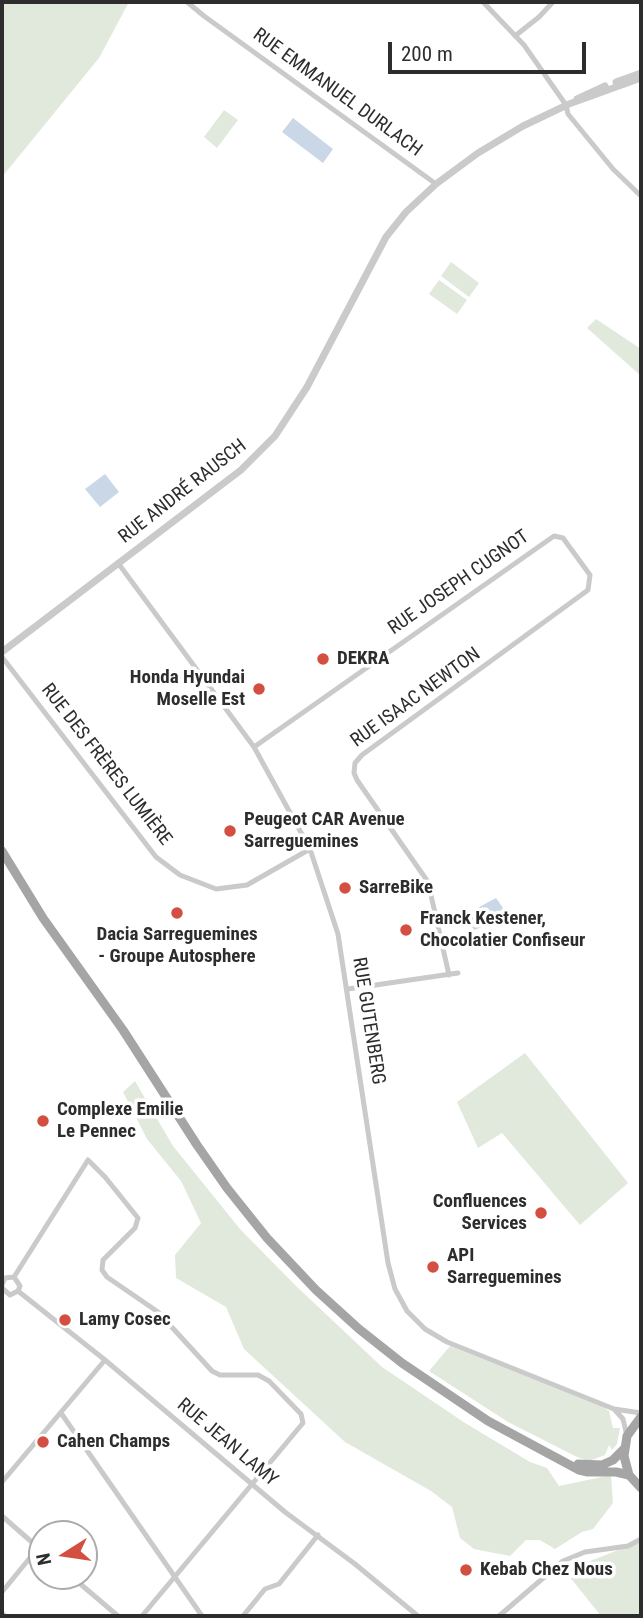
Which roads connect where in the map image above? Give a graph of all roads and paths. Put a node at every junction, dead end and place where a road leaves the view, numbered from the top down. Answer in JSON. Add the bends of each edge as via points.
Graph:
{"nodes":[{"id":1,"x":187,"y":2,"type":"edge"},
{"id":2,"x":483,"y":2,"type":"edge"},
{"id":3,"x":553,"y":2,"type":"edge"},
{"id":4,"x":515,"y":36,"type":"junction"},
{"id":5,"x":641,"y":73,"type":"edge"},
{"id":6,"x":641,"y":78,"type":"edge"},
{"id":7,"x":568,"y":105,"type":"junction"},
{"id":8,"x":436,"y":184,"type":"junction"},
{"id":9,"x":641,"y":196,"type":"edge"},
{"id":10,"x":576,"y":556,"type":"joint"},
{"id":11,"x":118,"y":563,"type":"junction"},
{"id":12,"x":2,"y":652,"type":"edge"},
{"id":13,"x":2,"y":657,"type":"edge"},
{"id":14,"x":254,"y":747,"type":"junction"},
{"id":15,"x":310,"y":849,"type":"junction"},
{"id":16,"x":2,"y":851,"type":"edge"},
{"id":17,"x":458,"y":973,"type":"dead end"},
{"id":18,"x":449,"y":975,"type":"junction"},
{"id":19,"x":348,"y":989,"type":"junction"},
{"id":20,"x":15,"y":1277,"type":"junction"},
{"id":21,"x":3,"y":1288,"type":"edge"},
{"id":22,"x":18,"y":1291,"type":"junction"},
{"id":23,"x":105,"y":1360,"type":"junction"},
{"id":24,"x":614,"y":1409,"type":"junction"},
{"id":25,"x":61,"y":1413,"type":"junction"},
{"id":26,"x":641,"y":1415,"type":"edge"},
{"id":27,"x":627,"y":1436,"type":"junction"},
{"id":28,"x":624,"y":1449,"type":"junction"},
{"id":29,"x":569,"y":1463,"type":"junction"},
{"id":30,"x":629,"y":1475,"type":"junction"},
{"id":31,"x":2,"y":1482,"type":"edge"},
{"id":32,"x":252,"y":1484,"type":"junction"},
{"id":33,"x":641,"y":1488,"type":"edge"},
{"id":34,"x":2,"y":1517,"type":"edge"},
{"id":35,"x":318,"y":1535,"type":"junction"},
{"id":36,"x":641,"y":1539,"type":"edge"},
{"id":37,"x":28,"y":1540,"type":"edge"},
{"id":38,"x":28,"y":1563,"type":"edge"},
{"id":39,"x":175,"y":1578,"type":"junction"},
{"id":40,"x":87,"y":1590,"type":"edge"},
{"id":41,"x":2,"y":1592,"type":"edge"},
{"id":42,"x":118,"y":1616,"type":"edge"},
{"id":43,"x":142,"y":1616,"type":"edge"},
{"id":44,"x":202,"y":1616,"type":"edge"},
{"id":45,"x":243,"y":1616,"type":"edge"},
{"id":46,"x":418,"y":1616,"type":"edge"},
{"id":47,"x":499,"y":1616,"type":"edge"}],
"edges":[{"from":1,"to":8,"type":"street","name":"RUE EMMANUEL DURLACH"},
{"from":2,"to":4,"type":"street"},
{"from":3,"to":4,"type":"street"},
{"from":4,"to":7,"type":"street"},
{"from":5,"to":7,"type":"street","via":[[582,95]]},
{"from":6,"to":7,"type":"street"},
{"from":7,"to":8,"type":"street","name":"RUE ANDRÉ RAUSCH","via":[[496,141]]},
{"from":7,"to":9,"type":"street","via":[[568,114]]},
{"from":8,"to":11,"type":"street","name":"RUE ANDRÉ RAUSCH","via":[[386,237],[307,387],[275,436],[241,470]]},
{"from":10,"to":14,"type":"street","name":"RUE JOSEPH CUGNOT","via":[[563,538],[554,536]]},
{"from":10,"to":18,"type":"street","name":"RUE ISAAC NEWTON","via":[[590,575],[589,590],[581,598],[355,763],[357,780],[428,882]]},
{"from":11,"to":12,"type":"street","name":"RUE ANDRÉ RAUSCH"},
{"from":11,"to":14,"type":"street","name":"RUE GUTENBERG"},
{"from":13,"to":15,"type":"street","name":"RUE DES FRÈRES LUMIÈRE","via":[[156,857],[180,876],[216,889],[247,885]]},
{"from":14,"to":15,"type":"street","name":"RUE GUTENBERG"},
{"from":15,"to":19,"type":"street","name":"RUE GUTENBERG","via":[[338,934]]},
{"from":16,"to":29,"type":"main road","via":[[209,1164],[285,1258],[402,1363],[488,1421]]},
{"from":17,"to":18,"type":"street"},
{"from":18,"to":19,"type":"street"},
{"from":19,"to":24,"type":"street","name":"RUE GUTENBERG","via":[[388,1263],[407,1311],[447,1342]]},
{"from":20,"to":21,"type":"street","via":[[5,1278]]},
{"from":20,"to":22,"type":"street"},
{"from":20,"to":32,"type":"street","via":[[88,1160],[138,1218],[135,1228],[103,1260],[107,1277],[158,1312],[212,1371],[258,1375],[301,1414],[303,1423]]},
{"from":21,"to":22,"type":"street","via":[[15,1294]]},
{"from":22,"to":23,"type":"street","name":"RUE JEAN LAMY"},
{"from":23,"to":25,"type":"street"},
{"from":23,"to":32,"type":"street","name":"RUE JEAN LAMY"},
{"from":24,"to":26,"type":"street","name":"RUE GUTENBERG"},
{"from":24,"to":27,"type":"street","via":[[623,1419]]},
{"from":25,"to":31,"type":"street"},
{"from":25,"to":39,"type":"street"},
{"from":26,"to":27,"type":"main road"},
{"from":27,"to":28,"type":"main road"},
{"from":28,"to":29,"type":"main road","via":[[602,1465]]},
{"from":28,"to":30,"type":"main road"},
{"from":29,"to":30,"type":"main road","via":[[588,1472]]},
{"from":30,"to":33,"type":"main road"},
{"from":32,"to":35,"type":"street","name":"RUE JEAN LAMY"},
{"from":32,"to":39,"type":"street"},
{"from":34,"to":37,"type":"street"},
{"from":35,"to":45,"type":"street","via":[[279,1584],[265,1589]]},
{"from":35,"to":46,"type":"street","name":"RUE JEAN LAMY"},
{"from":36,"to":47,"type":"street","via":[[563,1561]]},
{"from":38,"to":41,"type":"street"},
{"from":39,"to":43,"type":"street"},
{"from":39,"to":44,"type":"street"},
{"from":40,"to":42,"type":"street"}]}
